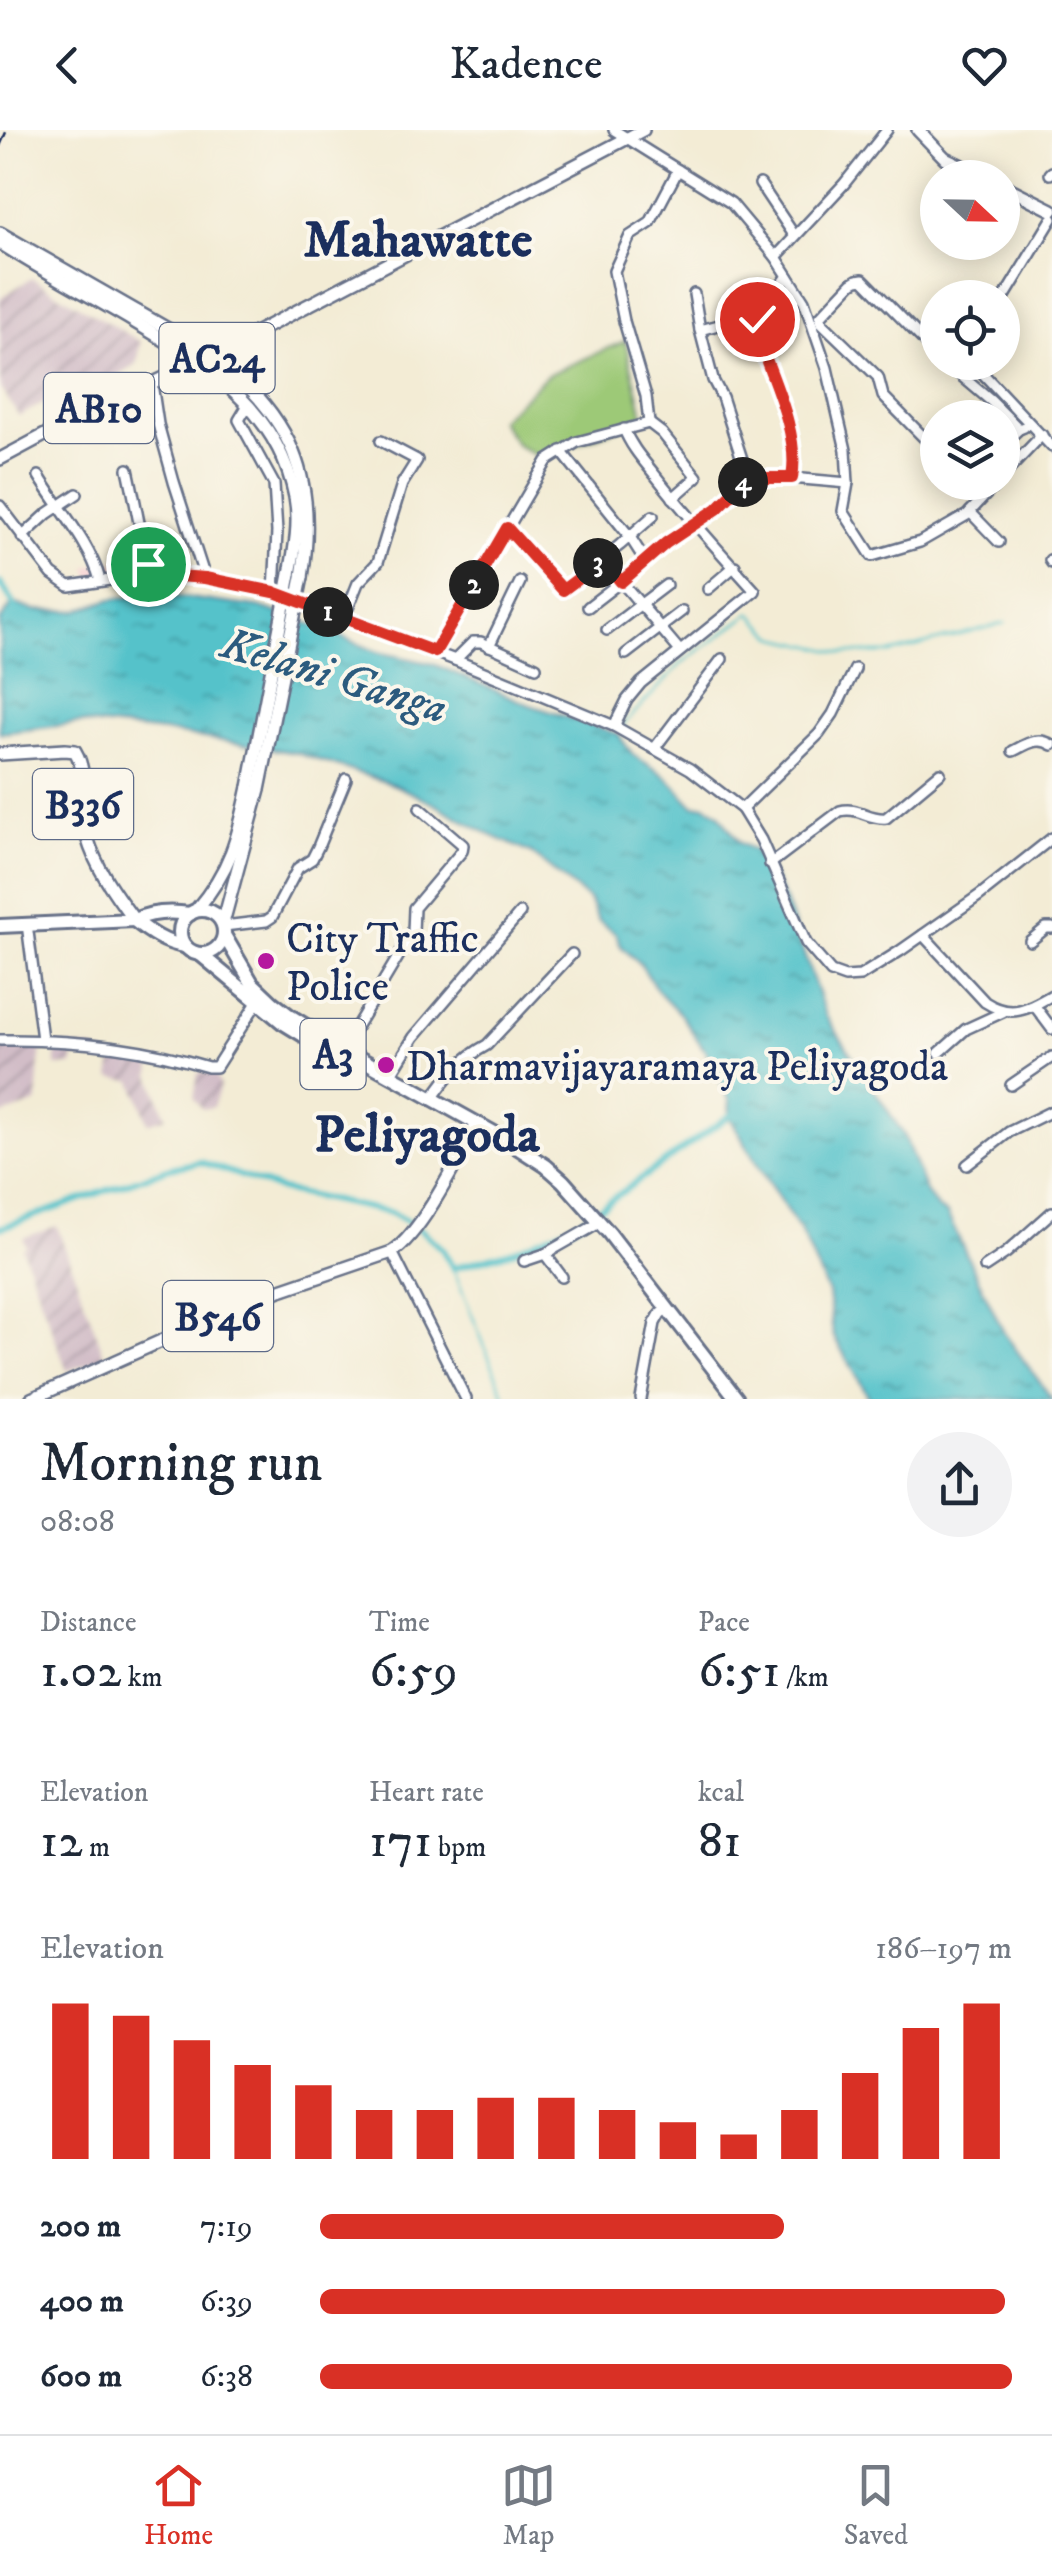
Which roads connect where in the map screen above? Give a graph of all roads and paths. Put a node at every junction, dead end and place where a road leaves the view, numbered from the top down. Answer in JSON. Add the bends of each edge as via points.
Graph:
{"nodes":[{"id":1,"x":614,"y":130,"type":"edge"},
{"id":2,"x":643,"y":130,"type":"edge"},
{"id":3,"x":887,"y":130,"type":"edge"},
{"id":4,"x":918,"y":130,"type":"edge"},
{"id":5,"x":627,"y":139,"type":"junction"},
{"id":6,"x":948,"y":160,"type":"edge"},
{"id":7,"x":678,"y":170,"type":"junction"},
{"id":8,"x":760,"y":184,"type":"dead end"},
{"id":9,"x":1020,"y":194,"type":"edge"},
{"id":10,"x":1052,"y":210,"type":"edge"},
{"id":11,"x":1052,"y":219,"type":"edge"},
{"id":12,"x":0,"y":233,"type":"edge"},
{"id":13,"x":794,"y":235,"type":"junction"},
{"id":14,"x":0,"y":243,"type":"edge"},
{"id":15,"x":776,"y":257,"type":"junction"},
{"id":16,"x":788,"y":276,"type":"junction"},
{"id":17,"x":1015,"y":280,"type":"edge"},
{"id":18,"x":694,"y":294,"type":"dead end"},
{"id":19,"x":804,"y":300,"type":"junction"},
{"id":20,"x":824,"y":312,"type":"junction"},
{"id":21,"x":759,"y":314,"type":"junction"},
{"id":22,"x":700,"y":330,"type":"junction"},
{"id":23,"x":920,"y":338,"type":"edge"},
{"id":24,"x":242,"y":340,"type":"junction"},
{"id":25,"x":185,"y":352,"type":"junction"},
{"id":26,"x":213,"y":355,"type":"junction"},
{"id":27,"x":200,"y":362,"type":"junction"},
{"id":28,"x":184,"y":369,"type":"junction"},
{"id":29,"x":232,"y":370,"type":"junction"},
{"id":30,"x":966,"y":380,"type":"edge"},
{"id":31,"x":989,"y":380,"type":"edge"},
{"id":32,"x":152,"y":384,"type":"junction"},
{"id":33,"x":990,"y":400,"type":"edge"},
{"id":34,"x":248,"y":405,"type":"junction"},
{"id":35,"x":1030,"y":422,"type":"junction"},
{"id":36,"x":649,"y":423,"type":"junction"},
{"id":37,"x":1020,"y":428,"type":"edge"},
{"id":38,"x":624,"y":430,"type":"junction"},
{"id":39,"x":920,"y":434,"type":"edge"},
{"id":40,"x":1042,"y":434,"type":"junction"},
{"id":41,"x":382,"y":441,"type":"dead end"},
{"id":42,"x":1052,"y":447,"type":"edge"},
{"id":43,"x":561,"y":451,"type":"junction"},
{"id":44,"x":1020,"y":458,"type":"edge"},
{"id":45,"x":0,"y":459,"type":"edge"},
{"id":46,"x":128,"y":469,"type":"dead end"},
{"id":47,"x":39,"y":476,"type":"dead end"},
{"id":48,"x":748,"y":478,"type":"junction"},
{"id":49,"x":792,"y":478,"type":"junction"},
{"id":50,"x":848,"y":483,"type":"junction"},
{"id":51,"x":77,"y":494,"type":"dead end"},
{"id":52,"x":673,"y":498,"type":"junction"},
{"id":53,"x":981,"y":500,"type":"edge"},
{"id":54,"x":0,"y":506,"type":"edge"},
{"id":55,"x":57,"y":506,"type":"junction"},
{"id":56,"x":970,"y":512,"type":"junction"},
{"id":57,"x":653,"y":516,"type":"dead end"},
{"id":58,"x":694,"y":523,"type":"junction"},
{"id":59,"x":507,"y":528,"type":"junction"},
{"id":60,"x":22,"y":537,"type":"junction"},
{"id":61,"x":630,"y":537,"type":"junction"},
{"id":62,"x":998,"y":542,"type":"dead end"},
{"id":63,"x":603,"y":560,"type":"junction"},
{"id":64,"x":646,"y":562,"type":"junction"},
{"id":65,"x":735,"y":566,"type":"junction"},
{"id":66,"x":151,"y":574,"type":"junction"},
{"id":67,"x":296,"y":576,"type":"junction"},
{"id":68,"x":205,"y":578,"type":"junction"},
{"id":69,"x":100,"y":580,"type":"junction"},
{"id":70,"x":520,"y":582,"type":"dead end"},
{"id":71,"x":621,"y":582,"type":"junction"},
{"id":72,"x":666,"y":584,"type":"dead end"},
{"id":73,"x":708,"y":589,"type":"dead end"},
{"id":74,"x":274,"y":592,"type":"junction"},
{"id":75,"x":639,"y":604,"type":"junction"},
{"id":76,"x":588,"y":608,"type":"dead end"},
{"id":77,"x":682,"y":611,"type":"dead end"},
{"id":78,"x":344,"y":618,"type":"junction"},
{"id":79,"x":660,"y":628,"type":"junction"},
{"id":80,"x":607,"y":630,"type":"dead end"},
{"id":81,"x":490,"y":646,"type":"junction"},
{"id":82,"x":680,"y":651,"type":"junction"},
{"id":83,"x":435,"y":652,"type":"junction"},
{"id":84,"x":626,"y":654,"type":"dead end"},
{"id":85,"x":722,"y":659,"type":"dead end"},
{"id":86,"x":455,"y":660,"type":"junction"},
{"id":87,"x":536,"y":667,"type":"dead end"},
{"id":88,"x":855,"y":669,"type":"dead end"},
{"id":89,"x":614,"y":726,"type":"junction"},
{"id":90,"x":1052,"y":745,"type":"edge"},
{"id":91,"x":654,"y":749,"type":"junction"},
{"id":92,"x":1014,"y":751,"type":"dead end"},
{"id":93,"x":0,"y":754,"type":"edge"},
{"id":94,"x":940,"y":772,"type":"dead end"},
{"id":95,"x":346,"y":779,"type":"dead end"},
{"id":96,"x":254,"y":788,"type":"junction"},
{"id":97,"x":420,"y":808,"type":"dead end"},
{"id":98,"x":742,"y":809,"type":"junction"},
{"id":99,"x":1052,"y":838,"type":"edge"},
{"id":100,"x":770,"y":864,"type":"junction"},
{"id":101,"x":193,"y":912,"type":"junction"},
{"id":102,"x":520,"y":914,"type":"dead end"},
{"id":103,"x":134,"y":920,"type":"junction"},
{"id":104,"x":26,"y":924,"type":"junction"},
{"id":105,"x":0,"y":926,"type":"edge"},
{"id":106,"x":223,"y":928,"type":"junction"},
{"id":107,"x":1052,"y":928,"type":"edge"},
{"id":108,"x":923,"y":935,"type":"junction"},
{"id":109,"x":1030,"y":942,"type":"dead end"},
{"id":110,"x":185,"y":946,"type":"junction"},
{"id":111,"x":200,"y":954,"type":"junction"},
{"id":112,"x":572,"y":954,"type":"dead end"},
{"id":113,"x":1052,"y":994,"type":"edge"},
{"id":114,"x":258,"y":1001,"type":"junction"},
{"id":115,"x":1034,"y":1006,"type":"junction"},
{"id":116,"x":1003,"y":1012,"type":"junction"},
{"id":117,"x":1052,"y":1029,"type":"edge"},
{"id":118,"x":42,"y":1039,"type":"junction"},
{"id":119,"x":0,"y":1040,"type":"edge"},
{"id":120,"x":343,"y":1050,"type":"junction"},
{"id":121,"x":939,"y":1053,"type":"dead end"},
{"id":122,"x":1052,"y":1057,"type":"edge"},
{"id":123,"x":390,"y":1076,"type":"junction"},
{"id":124,"x":1011,"y":1085,"type":"dead end"},
{"id":125,"x":432,"y":1099,"type":"junction"},
{"id":126,"x":1052,"y":1111,"type":"edge"},
{"id":127,"x":475,"y":1128,"type":"junction"},
{"id":128,"x":967,"y":1166,"type":"dead end"},
{"id":129,"x":1052,"y":1212,"type":"edge"},
{"id":130,"x":592,"y":1219,"type":"junction"},
{"id":131,"x":392,"y":1252,"type":"junction"},
{"id":132,"x":546,"y":1254,"type":"junction"},
{"id":133,"x":524,"y":1261,"type":"dead end"},
{"id":134,"x":986,"y":1267,"type":"dead end"},
{"id":135,"x":562,"y":1278,"type":"dead end"},
{"id":136,"x":663,"y":1311,"type":"junction"},
{"id":137,"x":32,"y":1399,"type":"edge"},
{"id":138,"x":466,"y":1399,"type":"edge"},
{"id":139,"x":640,"y":1399,"type":"edge"},
{"id":140,"x":727,"y":1399,"type":"edge"},
{"id":141,"x":737,"y":1399,"type":"edge"}],
"edges":[{"from":1,"to":5,"type":"street"},
{"from":2,"to":5,"type":"main road"},
{"from":3,"to":13,"type":"street"},
{"from":4,"to":6,"type":"main road"},
{"from":5,"to":7,"type":"street"},
{"from":5,"to":24,"type":"main road"},
{"from":7,"to":15,"type":"street","via":[[731,203]]},
{"from":7,"to":36,"type":"street","via":[[650,224],[630,236],[614,272]]},
{"from":8,"to":13,"type":"street"},
{"from":9,"to":10,"type":"main road"},
{"from":11,"to":17,"type":"street"},
{"from":12,"to":26,"type":"main road","number":"AC24"},
{"from":13,"to":15,"type":"street"},
{"from":14,"to":25,"type":"main road","number":"AC24"},
{"from":15,"to":16,"type":"street"},
{"from":16,"to":19,"type":"street"},
{"from":16,"to":21,"type":"street"},
{"from":18,"to":22,"type":"street"},
{"from":19,"to":20,"type":"street"},
{"from":19,"to":50,"type":"street","via":[[827,368]]},
{"from":20,"to":23,"type":"street","via":[[852,283],[864,280]]},
{"from":20,"to":39,"type":"street","via":[[822,323],[878,376],[882,396]]},
{"from":21,"to":22,"type":"street"},
{"from":21,"to":49,"type":"street","via":[[759,340],[791,432]]},
{"from":22,"to":48,"type":"street"},
{"from":24,"to":26,"type":"main road"},
{"from":24,"to":29,"type":"main road","via":[[231,356]]},
{"from":25,"to":27,"type":"main road","number":"AC24"},
{"from":25,"to":28,"type":"main road"},
{"from":26,"to":27,"type":"main road","number":"AB10"},
{"from":26,"to":29,"type":"main road","number":"AC24"},
{"from":27,"to":28,"type":"main road","number":"AB10"},
{"from":27,"to":34,"type":"main road","number":"AC24"},
{"from":28,"to":32,"type":"main road","number":"AB10"},
{"from":29,"to":67,"type":"main road","number":"AC24","via":[[276,418],[294,452],[307,496],[308,540]]},
{"from":30,"to":33,"type":"street"},
{"from":31,"to":35,"type":"street"},
{"from":32,"to":45,"type":"main road","number":"AB10"},
{"from":32,"to":68,"type":"street"},
{"from":34,"to":67,"type":"main road","number":"AC24","via":[[283,456],[295,497]]},
{"from":34,"to":74,"type":"street","via":[[239,420],[274,484]]},
{"from":35,"to":37,"type":"street"},
{"from":35,"to":40,"type":"street"},
{"from":36,"to":38,"type":"street"},
{"from":36,"to":52,"type":"street","via":[[697,478]]},
{"from":38,"to":43,"type":"street"},
{"from":38,"to":52,"type":"street"},
{"from":40,"to":42,"type":"street"},
{"from":40,"to":44,"type":"street"},
{"from":41,"to":78,"type":"street","via":[[417,460],[402,484],[378,562],[358,583]]},
{"from":43,"to":59,"type":"street"},
{"from":43,"to":61,"type":"street"},
{"from":46,"to":66,"type":"street"},
{"from":47,"to":55,"type":"street"},
{"from":48,"to":49,"type":"street"},
{"from":48,"to":58,"type":"street"},
{"from":49,"to":50,"type":"street"},
{"from":50,"to":56,"type":"street","via":[[843,512],[872,556],[920,542]]},
{"from":51,"to":55,"type":"street"},
{"from":52,"to":58,"type":"street"},
{"from":53,"to":56,"type":"street"},
{"from":54,"to":60,"type":"street"},
{"from":55,"to":60,"type":"street"},
{"from":55,"to":69,"type":"street"},
{"from":56,"to":62,"type":"street"},
{"from":57,"to":61,"type":"street"},
{"from":58,"to":64,"type":"street"},
{"from":58,"to":65,"type":"street"},
{"from":59,"to":63,"type":"street","via":[[563,590]]},
{"from":59,"to":83,"type":"street"},
{"from":60,"to":69,"type":"street","via":[[61,582],[72,587]]},
{"from":61,"to":63,"type":"street"},
{"from":61,"to":64,"type":"street"},
{"from":63,"to":71,"type":"street"},
{"from":64,"to":71,"type":"street"},
{"from":65,"to":73,"type":"street"},
{"from":65,"to":82,"type":"street","via":[[755,590]]},
{"from":66,"to":68,"type":"street"},
{"from":66,"to":69,"type":"street"},
{"from":67,"to":96,"type":"main road","bridge":true},
{"from":68,"to":74,"type":"street"},
{"from":70,"to":81,"type":"street"},
{"from":71,"to":75,"type":"street"},
{"from":71,"to":76,"type":"street"},
{"from":72,"to":75,"type":"street"},
{"from":74,"to":78,"type":"street"},
{"from":75,"to":79,"type":"street"},
{"from":75,"to":80,"type":"street"},
{"from":77,"to":79,"type":"street"},
{"from":78,"to":83,"type":"street"},
{"from":79,"to":82,"type":"street"},
{"from":79,"to":84,"type":"street"},
{"from":81,"to":86,"type":"street","via":[[473,642]]},
{"from":81,"to":87,"type":"street"},
{"from":82,"to":89,"type":"street","via":[[635,689]]},
{"from":83,"to":86,"type":"street"},
{"from":85,"to":91,"type":"street"},
{"from":86,"to":89,"type":"street"},
{"from":88,"to":98,"type":"street","via":[[819,734]]},
{"from":89,"to":91,"type":"street"},
{"from":90,"to":92,"type":"street","via":[[1032,741]]},
{"from":91,"to":98,"type":"street"},
{"from":93,"to":103,"type":"main road","number":"B336","via":[[76,751],[86,836]]},
{"from":94,"to":100,"type":"street","via":[[886,818],[840,811]]},
{"from":95,"to":106,"type":"street","via":[[312,859],[298,868],[272,917]]},
{"from":96,"to":101,"type":"main road","via":[[227,866]]},
{"from":96,"to":106,"type":"main road"},
{"from":97,"to":120,"type":"street","via":[[463,844],[462,851],[417,902],[412,932]]},
{"from":98,"to":100,"type":"street"},
{"from":99,"to":108,"type":"street"},
{"from":100,"to":108,"type":"street","via":[[806,943],[831,972],[860,976]]},
{"from":101,"to":103,"type":"highway"},
{"from":101,"to":106,"type":"highway","via":[[212,912]]},
{"from":101,"to":110,"type":"highway","via":[[180,929]]},
{"from":102,"to":123,"type":"street","via":[[414,1037]]},
{"from":103,"to":104,"type":"highway"},
{"from":103,"to":110,"type":"highway"},
{"from":104,"to":105,"type":"highway"},
{"from":104,"to":118,"type":"street"},
{"from":106,"to":111,"type":"highway","via":[[216,949]]},
{"from":106,"to":120,"type":"highway","number":"A3","via":[[264,996]]},
{"from":107,"to":109,"type":"street"},
{"from":108,"to":116,"type":"street"},
{"from":110,"to":111,"type":"highway"},
{"from":111,"to":114,"type":"highway","number":"A3"},
{"from":112,"to":125,"type":"street"},
{"from":113,"to":115,"type":"street"},
{"from":114,"to":118,"type":"street","via":[[216,1067],[146,1050]]},
{"from":114,"to":127,"type":"highway","number":"A3","via":[[332,1053]]},
{"from":115,"to":116,"type":"street"},
{"from":115,"to":117,"type":"street"},
{"from":116,"to":121,"type":"street","via":[[966,1029]]},
{"from":118,"to":119,"type":"street"},
{"from":120,"to":123,"type":"highway","number":"A3"},
{"from":122,"to":124,"type":"street"},
{"from":123,"to":125,"type":"highway","number":"A3"},
{"from":125,"to":127,"type":"highway","number":"A3"},
{"from":126,"to":128,"type":"street","via":[[1009,1132]]},
{"from":127,"to":130,"type":"highway","number":"A3","via":[[546,1166],[576,1192]]},
{"from":127,"to":131,"type":"main road","number":"B546","via":[[425,1214]]},
{"from":129,"to":134,"type":"street"},
{"from":130,"to":132,"type":"street"},
{"from":130,"to":136,"type":"highway","number":"A3"},
{"from":131,"to":137,"type":"main road","number":"B546","via":[[260,1297]]},
{"from":131,"to":138,"type":"street"},
{"from":132,"to":133,"type":"street"},
{"from":132,"to":135,"type":"street"},
{"from":136,"to":139,"type":"street"},
{"from":136,"to":140,"type":"highway","number":"A3"},
{"from":136,"to":141,"type":"highway","number":"A3"}]}
